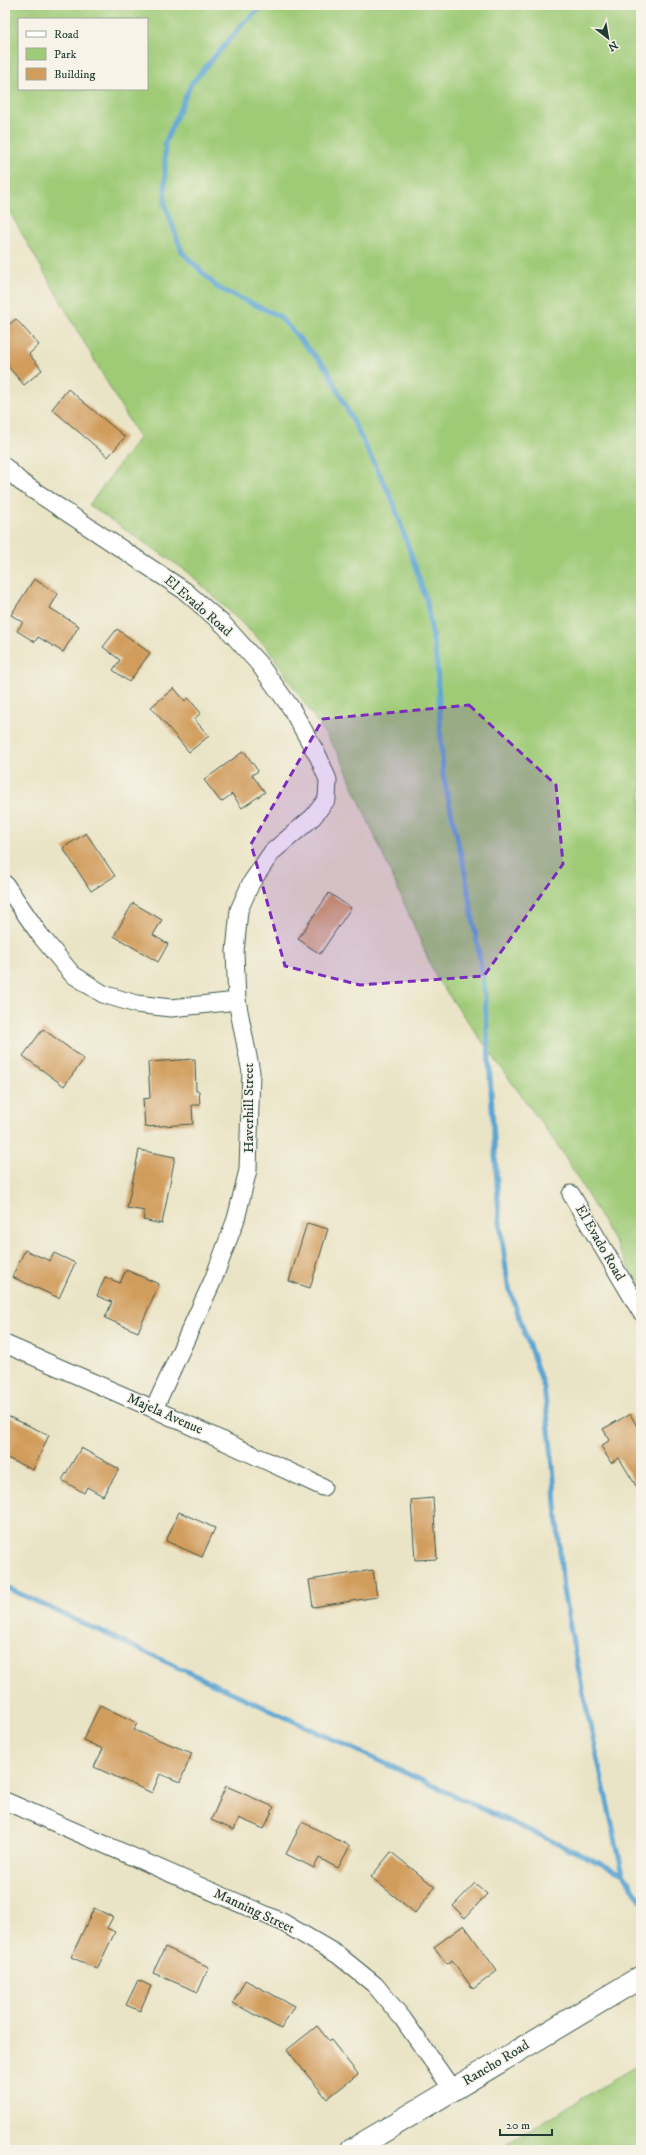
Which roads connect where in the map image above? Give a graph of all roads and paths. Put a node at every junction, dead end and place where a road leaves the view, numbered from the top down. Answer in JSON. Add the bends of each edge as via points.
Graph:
{"nodes":[{"id":1,"x":5,"y":467,"type":"edge"},
{"id":2,"x":327,"y":799,"type":"joint"},
{"id":3,"x":5,"y":884,"type":"edge"},
{"id":4,"x":237,"y":1001,"type":"junction"},
{"id":5,"x":571,"y":1194,"type":"dead end"},
{"id":6,"x":641,"y":1312,"type":"edge"},
{"id":7,"x":5,"y":1344,"type":"edge"},
{"id":8,"x":154,"y":1409,"type":"junction"},
{"id":9,"x":323,"y":1487,"type":"dead end"},
{"id":10,"x":5,"y":1801,"type":"edge"},
{"id":11,"x":641,"y":1977,"type":"edge"},
{"id":12,"x":452,"y":2089,"type":"junction"},
{"id":13,"x":352,"y":2150,"type":"edge"}],
"edges":[{"from":1,"to":2,"type":"street","name":"El Evado Road","via":[[21,482],[185,591],[224,625],[259,664],[291,708],[319,758],[328,780]]},
{"from":2,"to":4,"type":"street","name":"Haverhill Street","via":[[313,817],[272,852],[251,883],[239,910],[235,952]]},
{"from":3,"to":4,"type":"street","via":[[40,935],[72,974],[103,994],[136,1004],[171,1008]]},
{"from":4,"to":8,"type":"street","name":"Haverhill Street","via":[[251,1072],[248,1170],[236,1219],[213,1280]]},
{"from":5,"to":6,"type":"street","name":"El Evado Road"},
{"from":7,"to":8,"type":"street","name":"Majela Avenue"},
{"from":8,"to":9,"type":"street","name":"Majela Avenue"},
{"from":10,"to":12,"type":"street","name":"Manning Street","via":[[282,1922],[338,1955],[375,1985],[403,2019]]},
{"from":11,"to":12,"type":"street","name":"Rancho Road"},
{"from":12,"to":13,"type":"street","name":"Rancho Road"}]}
